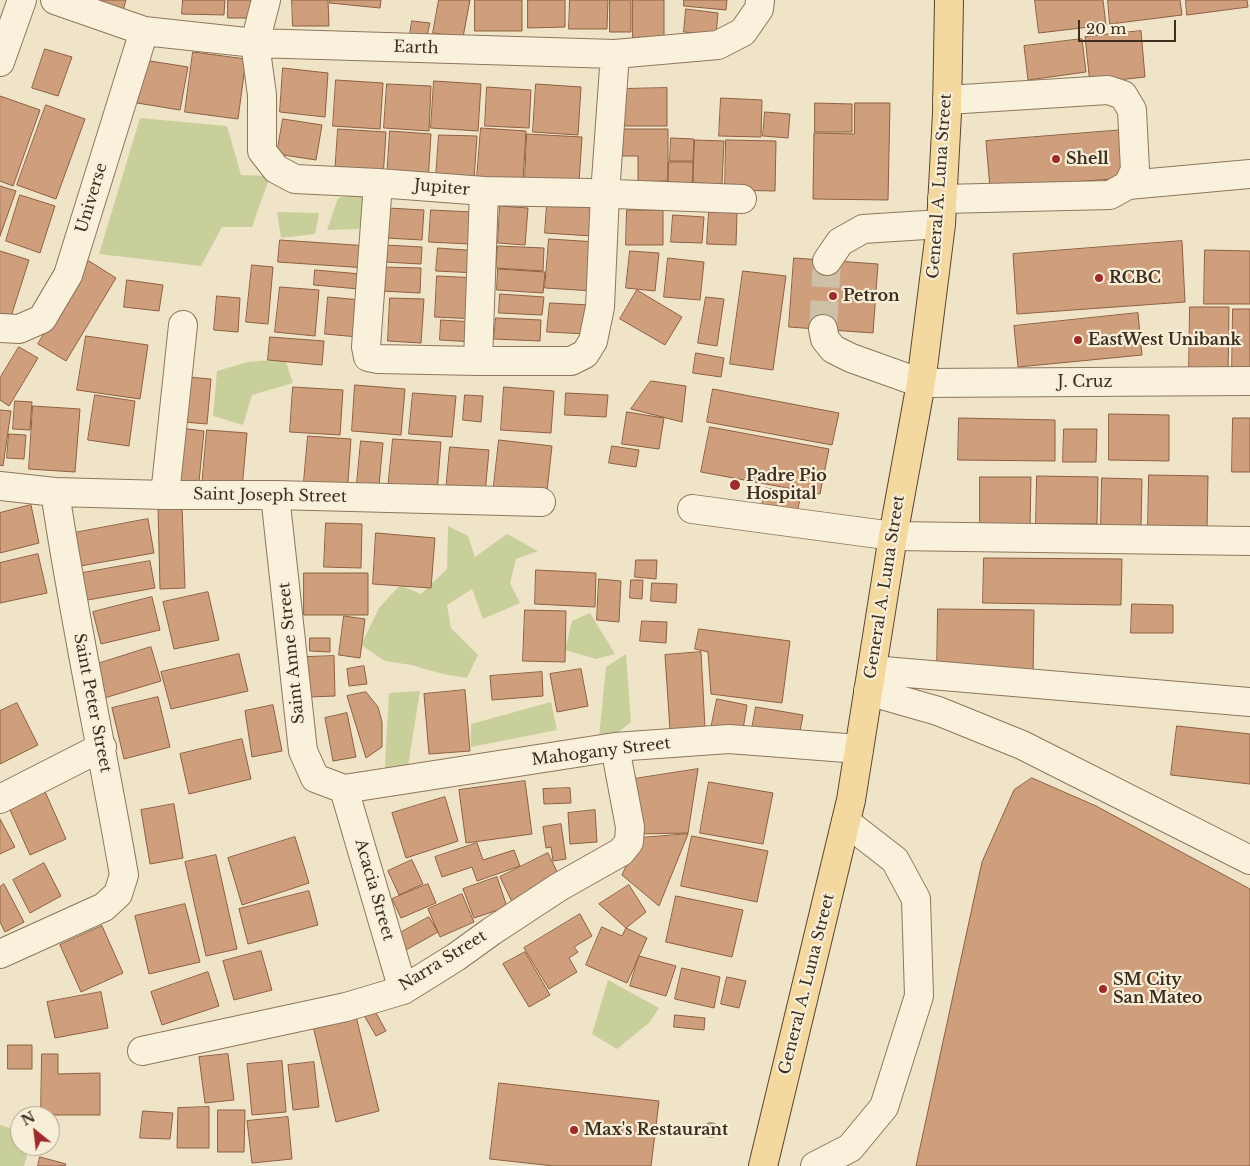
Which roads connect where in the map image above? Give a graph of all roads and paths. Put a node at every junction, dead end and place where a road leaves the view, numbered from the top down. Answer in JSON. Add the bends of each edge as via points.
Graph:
{"nodes":[{"id":1,"x":22,"y":0,"type":"edge"},
{"id":2,"x":55,"y":0,"type":"edge"},
{"id":3,"x":266,"y":0,"type":"edge"},
{"id":4,"x":760,"y":0,"type":"edge"},
{"id":5,"x":949,"y":0,"type":"edge"},
{"id":6,"x":144,"y":31,"type":"junction"},
{"id":7,"x":255,"y":43,"type":"junction"},
{"id":8,"x":615,"y":54,"type":"junction"},
{"id":9,"x":0,"y":62,"type":"edge"},
{"id":10,"x":947,"y":100,"type":"junction"},
{"id":11,"x":1250,"y":174,"type":"edge"},
{"id":12,"x":378,"y":183,"type":"junction"},
{"id":13,"x":1128,"y":185,"type":"junction"},
{"id":14,"x":484,"y":191,"type":"junction"},
{"id":15,"x":604,"y":194,"type":"junction"},
{"id":16,"x":742,"y":199,"type":"dead end"},
{"id":17,"x":942,"y":212,"type":"junction"},
{"id":18,"x":827,"y":261,"type":"tunnel mouth"},
{"id":19,"x":183,"y":325,"type":"dead end"},
{"id":20,"x":0,"y":328,"type":"edge"},
{"id":21,"x":823,"y":329,"type":"tunnel mouth"},
{"id":22,"x":478,"y":362,"type":"junction"},
{"id":23,"x":1250,"y":381,"type":"edge"},
{"id":24,"x":921,"y":383,"type":"junction"},
{"id":25,"x":0,"y":486,"type":"edge"},
{"id":26,"x":55,"y":492,"type":"junction"},
{"id":27,"x":165,"y":495,"type":"junction"},
{"id":28,"x":275,"y":495,"type":"junction"},
{"id":29,"x":541,"y":502,"type":"dead end"},
{"id":30,"x":692,"y":509,"type":"dead end"},
{"id":31,"x":893,"y":536,"type":"junction"},
{"id":32,"x":1250,"y":542,"type":"edge"},
{"id":33,"x":870,"y":680,"type":"junction"},
{"id":34,"x":1250,"y":702,"type":"edge"},
{"id":35,"x":102,"y":747,"type":"junction"},
{"id":36,"x":615,"y":747,"type":"junction"},
{"id":37,"x":859,"y":749,"type":"junction"},
{"id":38,"x":344,"y":790,"type":"junction"},
{"id":39,"x":0,"y":799,"type":"edge"},
{"id":40,"x":846,"y":822,"type":"junction"},
{"id":41,"x":1250,"y":860,"type":"edge"},
{"id":42,"x":0,"y":954,"type":"edge"},
{"id":43,"x":403,"y":990,"type":"junction"},
{"id":44,"x":142,"y":1051,"type":"dead end"},
{"id":45,"x":763,"y":1166,"type":"edge"},
{"id":46,"x":815,"y":1166,"type":"edge"}],
"edges":[{"from":1,"to":9,"type":"street"},
{"from":2,"to":6,"type":"street","name":"Earth"},
{"from":3,"to":7,"type":"street"},
{"from":4,"to":8,"type":"street","name":"Earth","via":[[759,9],[743,32],[718,45]]},
{"from":5,"to":10,"type":"main road","name":"General A. Luna Street"},
{"from":6,"to":7,"type":"street","name":"Earth"},
{"from":6,"to":20,"type":"street","name":"Universe","via":[[68,275],[42,320],[19,329]]},
{"from":7,"to":8,"type":"street","name":"Earth"},
{"from":7,"to":12,"type":"street","name":"Jupiter","via":[[262,95],[262,151],[276,168],[295,179]]},
{"from":8,"to":15,"type":"street"},
{"from":10,"to":13,"type":"street","via":[[1108,90],[1123,95],[1132,110],[1135,170]]},
{"from":10,"to":17,"type":"main road","name":"General A. Luna Street"},
{"from":11,"to":13,"type":"street"},
{"from":12,"to":14,"type":"street","name":"Jupiter"},
{"from":12,"to":22,"type":"street","via":[[366,347],[368,357]]},
{"from":13,"to":17,"type":"street","via":[[1110,195]]},
{"from":14,"to":15,"type":"street","name":"Jupiter"},
{"from":14,"to":22,"type":"street"},
{"from":15,"to":16,"type":"street","name":"Jupiter"},
{"from":15,"to":22,"type":"street","via":[[600,307],[593,340],[585,354],[571,362]]},
{"from":17,"to":18,"type":"street","via":[[863,229],[840,242]]},
{"from":17,"to":24,"type":"main road","name":"General A. Luna Street"},
{"from":19,"to":27,"type":"street"},
{"from":21,"to":24,"type":"street","via":[[825,340],[833,349]]},
{"from":23,"to":24,"type":"street","name":"J. Cruz"},
{"from":24,"to":31,"type":"main road","name":"General A. Luna Street"},
{"from":25,"to":26,"type":"street","name":"Saint Joseph Street"},
{"from":26,"to":27,"type":"street","name":"Saint Joseph Street"},
{"from":26,"to":35,"type":"street","name":"Saint Peter Street","via":[[67,574]]},
{"from":27,"to":28,"type":"street","name":"Saint Joseph Street"},
{"from":28,"to":29,"type":"street","name":"Saint Joseph Street"},
{"from":28,"to":38,"type":"street","name":"Saint Anne Street","via":[[303,751],[315,778]]},
{"from":30,"to":31,"type":"street"},
{"from":31,"to":32,"type":"street"},
{"from":31,"to":33,"type":"main road","name":"General A. Luna Street"},
{"from":33,"to":34,"type":"street"},
{"from":33,"to":37,"type":"main road","name":"General A. Luna Street"},
{"from":33,"to":41,"type":"street","via":[[1022,745]]},
{"from":35,"to":39,"type":"street"},
{"from":35,"to":42,"type":"street","name":"Saint Peter Street","via":[[124,875],[118,894],[104,907]]},
{"from":36,"to":37,"type":"street","name":"Mahogany Street","via":[[729,740]]},
{"from":36,"to":38,"type":"street","name":"Mahogany Street"},
{"from":36,"to":43,"type":"street","name":"Narra Street","via":[[630,827],[629,842],[621,852],[559,887]]},
{"from":37,"to":40,"type":"main road","name":"General A. Luna Street"},
{"from":38,"to":43,"type":"street","name":"Acacia Street"},
{"from":40,"to":45,"type":"main road","name":"General A. Luna Street"},
{"from":40,"to":46,"type":"street","via":[[895,860],[916,899],[919,996],[884,1106],[850,1148]]},
{"from":43,"to":44,"type":"street","name":"Narra Street","via":[[346,1007]]}]}
